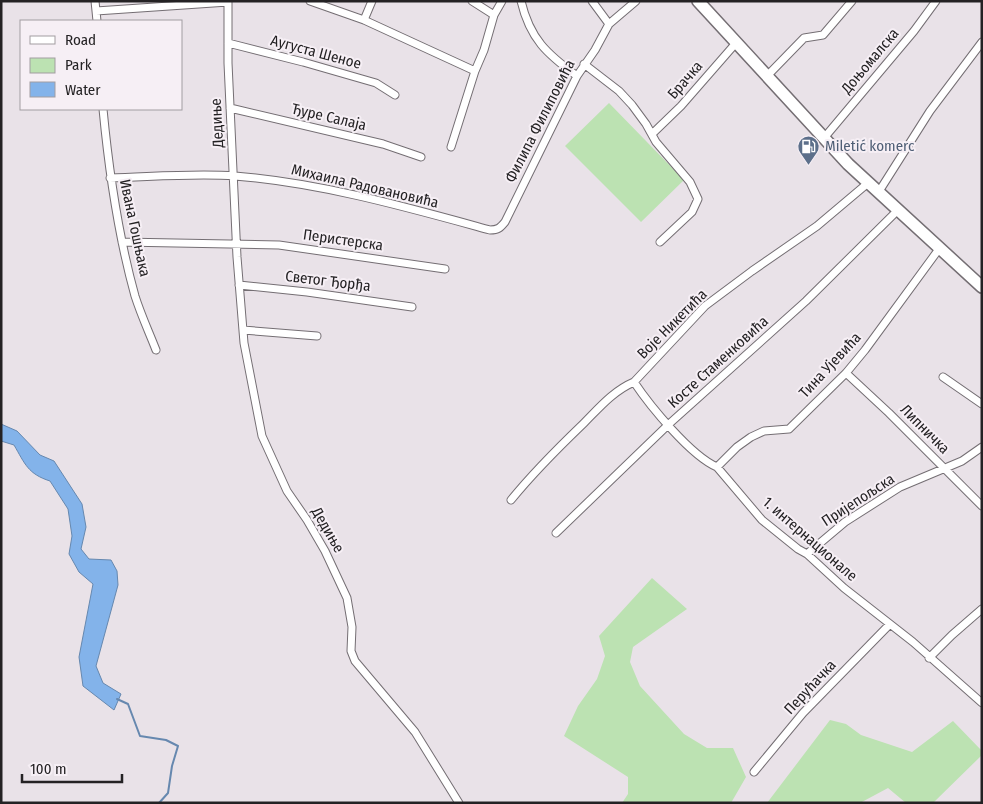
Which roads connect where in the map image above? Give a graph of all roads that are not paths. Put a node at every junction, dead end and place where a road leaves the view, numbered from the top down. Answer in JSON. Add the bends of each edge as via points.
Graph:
{"nodes":[{"id":1,"x":95,"y":1,"type":"edge"},
{"id":2,"x":310,"y":1,"type":"edge"},
{"id":3,"x":372,"y":1,"type":"edge"},
{"id":4,"x":472,"y":1,"type":"edge"},
{"id":5,"x":502,"y":1,"type":"edge"},
{"id":6,"x":521,"y":1,"type":"edge"},
{"id":7,"x":592,"y":1,"type":"edge"},
{"id":8,"x":636,"y":1,"type":"edge"},
{"id":9,"x":852,"y":1,"type":"edge"},
{"id":10,"x":936,"y":1,"type":"edge"},
{"id":11,"x":228,"y":2,"type":"edge"},
{"id":12,"x":701,"y":2,"type":"edge"},
{"id":13,"x":96,"y":11,"type":"junction"},
{"id":14,"x":494,"y":14,"type":"junction"},
{"id":15,"x":97,"y":20,"type":"edge"},
{"id":16,"x":364,"y":20,"type":"junction"},
{"id":17,"x":609,"y":24,"type":"junction"},
{"id":18,"x":982,"y":42,"type":"edge"},
{"id":19,"x":228,"y":43,"type":"junction"},
{"id":20,"x":736,"y":43,"type":"junction"},
{"id":21,"x":584,"y":64,"type":"junction"},
{"id":22,"x":475,"y":71,"type":"junction"},
{"id":23,"x":577,"y":76,"type":"junction"},
{"id":24,"x":767,"y":76,"type":"junction"},
{"id":25,"x":395,"y":94,"type":"dead end"},
{"id":26,"x":230,"y":108,"type":"junction"},
{"id":27,"x":103,"y":110,"type":"edge"},
{"id":28,"x":652,"y":134,"type":"junction"},
{"id":29,"x":824,"y":138,"type":"junction"},
{"id":30,"x":451,"y":147,"type":"dead end"},
{"id":31,"x":421,"y":157,"type":"dead end"},
{"id":32,"x":233,"y":176,"type":"junction"},
{"id":33,"x":110,"y":178,"type":"junction"},
{"id":34,"x":868,"y":183,"type":"junction"},
{"id":35,"x":878,"y":193,"type":"junction"},
{"id":36,"x":897,"y":211,"type":"junction"},
{"id":37,"x":490,"y":230,"type":"joint"},
{"id":38,"x":122,"y":242,"type":"junction"},
{"id":39,"x":660,"y":242,"type":"dead end"},
{"id":40,"x":237,"y":243,"type":"junction"},
{"id":41,"x":939,"y":249,"type":"junction"},
{"id":42,"x":444,"y":269,"type":"dead end"},
{"id":43,"x":239,"y":285,"type":"junction"},
{"id":44,"x":982,"y":287,"type":"edge"},
{"id":45,"x":412,"y":307,"type":"dead end"},
{"id":46,"x":243,"y":330,"type":"junction"},
{"id":47,"x":317,"y":336,"type":"dead end"},
{"id":48,"x":156,"y":350,"type":"dead end"},
{"id":49,"x":846,"y":373,"type":"junction"},
{"id":50,"x":943,"y":377,"type":"dead end"},
{"id":51,"x":634,"y":382,"type":"junction"},
{"id":52,"x":982,"y":404,"type":"edge"},
{"id":53,"x":669,"y":424,"type":"junction"},
{"id":54,"x":982,"y":447,"type":"edge"},
{"id":55,"x":717,"y":467,"type":"junction"},
{"id":56,"x":945,"y":468,"type":"junction"},
{"id":57,"x":511,"y":500,"type":"dead end"},
{"id":58,"x":982,"y":506,"type":"edge"},
{"id":59,"x":556,"y":533,"type":"dead end"},
{"id":60,"x":807,"y":554,"type":"junction"},
{"id":61,"x":982,"y":609,"type":"edge"},
{"id":62,"x":890,"y":624,"type":"junction"},
{"id":63,"x":929,"y":658,"type":"junction"},
{"id":64,"x":982,"y":703,"type":"edge"},
{"id":65,"x":754,"y":772,"type":"dead end"},
{"id":66,"x":459,"y":803,"type":"edge"}],
"edges":[{"from":1,"to":13,"type":"street"},
{"from":2,"to":16,"type":"street"},
{"from":3,"to":16,"type":"street"},
{"from":4,"to":14,"type":"street"},
{"from":5,"to":14,"type":"street"},
{"from":6,"to":23,"type":"street","via":[[538,42],[557,62]]},
{"from":7,"to":17,"type":"street"},
{"from":8,"to":17,"type":"street","name":"Филипа Филиповића"},
{"from":9,"to":24,"type":"street","via":[[823,35],[804,38]]},
{"from":10,"to":29,"type":"street","name":"Доњомалска"},
{"from":11,"to":13,"type":"street"},
{"from":11,"to":19,"type":"street","name":"Дедиње"},
{"from":12,"to":20,"type":"main road"},
{"from":13,"to":15,"type":"street"},
{"from":14,"to":22,"type":"street"},
{"from":16,"to":22,"type":"street"},
{"from":17,"to":21,"type":"street","name":"Филипа Филиповића"},
{"from":18,"to":35,"type":"street","via":[[930,111]]},
{"from":19,"to":25,"type":"street","name":"Аугуста Шеное","via":[[376,83]]},
{"from":19,"to":26,"type":"street","name":"Дедиње"},
{"from":20,"to":24,"type":"main road"},
{"from":20,"to":28,"type":"street","name":"Брачка"},
{"from":21,"to":23,"type":"street","name":"Филипа Филиповића"},
{"from":21,"to":28,"type":"street","via":[[619,91]]},
{"from":22,"to":30,"type":"street"},
{"from":23,"to":37,"type":"street","name":"Филипа Филиповића","via":[[504,222],[500,228]]},
{"from":24,"to":29,"type":"main road"},
{"from":26,"to":31,"type":"street","name":"Ђуре Салаја","via":[[383,144]]},
{"from":26,"to":32,"type":"street","name":"Дедиње"},
{"from":27,"to":33,"type":"street","name":"Ивана Гошњака"},
{"from":28,"to":39,"type":"street","via":[[690,182],[698,199],[692,212]]},
{"from":29,"to":34,"type":"main road"},
{"from":32,"to":33,"type":"street","name":"Михаила Радовановића"},
{"from":32,"to":37,"type":"street","name":"Михаила Радовановића","via":[[342,191]]},
{"from":32,"to":40,"type":"street","name":"Дедиње"},
{"from":33,"to":38,"type":"street","name":"Ивана Гошњака"},
{"from":34,"to":35,"type":"main road"},
{"from":34,"to":51,"type":"street","name":"Воје Никетића","via":[[817,226],[705,306]]},
{"from":35,"to":36,"type":"main road"},
{"from":36,"to":41,"type":"main road"},
{"from":36,"to":53,"type":"street","name":"Косте Стаменковића","via":[[806,301]]},
{"from":38,"to":40,"type":"street"},
{"from":38,"to":48,"type":"street","name":"Ивана Гошњака","via":[[136,298]]},
{"from":40,"to":42,"type":"street","name":"Перистерска","via":[[280,245]]},
{"from":40,"to":43,"type":"street","name":"Дедиње"},
{"from":41,"to":44,"type":"main road"},
{"from":41,"to":49,"type":"street","name":"Тина Ујевића"},
{"from":43,"to":45,"type":"street","name":"Светог Ђорђа"},
{"from":43,"to":46,"type":"street","name":"Дедиње"},
{"from":46,"to":47,"type":"street"},
{"from":46,"to":66,"type":"street","name":"Дедиње","via":[[262,436],[287,491],[317,535],[344,590],[352,617],[351,651],[355,661],[415,732]]},
{"from":49,"to":55,"type":"street","name":"Тина Ујевића","via":[[788,429],[764,431],[751,437]]},
{"from":49,"to":56,"type":"street","name":"Липничка"},
{"from":50,"to":52,"type":"street"},
{"from":51,"to":53,"type":"street","name":"1. интернационале","via":[[646,401]]},
{"from":51,"to":57,"type":"street","name":"Воје Никетића","via":[[610,397],[535,471]]},
{"from":53,"to":55,"type":"street","name":"1. интернационале","via":[[700,457]]},
{"from":53,"to":59,"type":"street","name":"Косте Стаменковића"},
{"from":54,"to":56,"type":"street","name":"Пријепољска"},
{"from":55,"to":60,"type":"street","name":"1. интернационале","via":[[762,520]]},
{"from":56,"to":58,"type":"street","name":"Липничка"},
{"from":56,"to":60,"type":"street","name":"Пријепољска","via":[[900,487],[845,522]]},
{"from":60,"to":62,"type":"street","name":"1. интернационале"},
{"from":61,"to":63,"type":"street"},
{"from":62,"to":63,"type":"street","name":"1. интернационале"},
{"from":62,"to":65,"type":"street","name":"Перућачка","via":[[803,713]]},
{"from":63,"to":64,"type":"street","name":"1. интернационале"}]}
